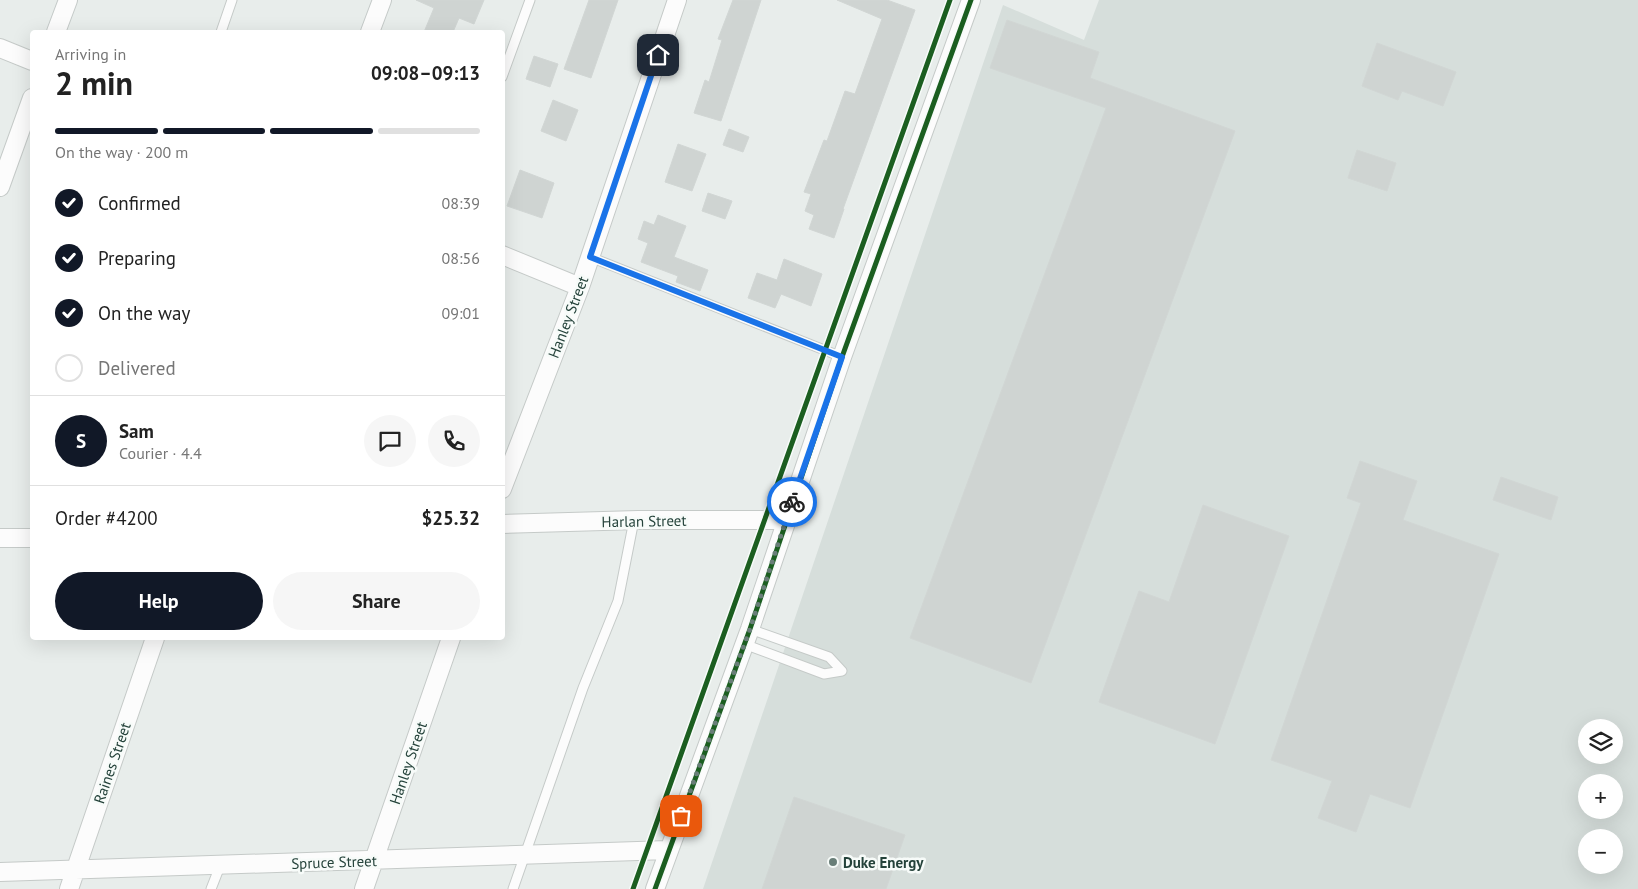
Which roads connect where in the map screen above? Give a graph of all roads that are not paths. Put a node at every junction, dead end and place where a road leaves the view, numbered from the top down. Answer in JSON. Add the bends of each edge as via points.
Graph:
{"nodes":[{"id":1,"x":68,"y":0,"type":"edge"},
{"id":2,"x":232,"y":0,"type":"edge"},
{"id":3,"x":382,"y":0,"type":"edge"},
{"id":4,"x":530,"y":0,"type":"edge"},
{"id":5,"x":677,"y":0,"type":"edge"},
{"id":6,"x":971,"y":0,"type":"edge"},
{"id":7,"x":57,"y":30,"type":"edge"},
{"id":8,"x":222,"y":30,"type":"edge"},
{"id":9,"x":371,"y":30,"type":"edge"},
{"id":10,"x":0,"y":48,"type":"edge"},
{"id":11,"x":30,"y":60,"type":"edge"},
{"id":12,"x":505,"y":69,"type":"edge"},
{"id":13,"x":30,"y":104,"type":"edge"},
{"id":14,"x":0,"y":188,"type":"edge"},
{"id":15,"x":505,"y":256,"type":"edge"},
{"id":16,"x":590,"y":257,"type":"junction"},
{"id":17,"x":580,"y":287,"type":"junction"},
{"id":18,"x":842,"y":357,"type":"junction"},
{"id":19,"x":505,"y":481,"type":"edge"},
{"id":20,"x":634,"y":520,"type":"junction"},
{"id":21,"x":786,"y":520,"type":"junction"},
{"id":22,"x":505,"y":524,"type":"edge"},
{"id":23,"x":0,"y":538,"type":"edge"},
{"id":24,"x":30,"y":538,"type":"edge"},
{"id":25,"x":747,"y":636,"type":"junction"},
{"id":26,"x":153,"y":640,"type":"edge"},
{"id":27,"x":450,"y":640,"type":"edge"},
{"id":28,"x":668,"y":850,"type":"junction"},
{"id":29,"x":525,"y":856,"type":"junction"},
{"id":30,"x":374,"y":861,"type":"junction"},
{"id":31,"x":220,"y":866,"type":"junction"},
{"id":32,"x":76,"y":870,"type":"junction"},
{"id":33,"x":0,"y":872,"type":"edge"},
{"id":34,"x":69,"y":889,"type":"edge"},
{"id":35,"x":211,"y":889,"type":"edge"},
{"id":36,"x":364,"y":889,"type":"edge"},
{"id":37,"x":513,"y":889,"type":"edge"},
{"id":38,"x":654,"y":889,"type":"edge"}],
"edges":[{"from":1,"to":7,"type":"street"},
{"from":2,"to":8,"type":"lane"},
{"from":3,"to":9,"type":"street"},
{"from":4,"to":12,"type":"lane"},
{"from":5,"to":16,"type":"street","name":"Hanley Street"},
{"from":6,"to":18,"type":"street"},
{"from":10,"to":11,"type":"street"},
{"from":13,"to":14,"type":"street"},
{"from":15,"to":17,"type":"street"},
{"from":16,"to":17,"type":"street","name":"Hanley Street"},
{"from":16,"to":18,"type":"lane"},
{"from":17,"to":19,"type":"street","name":"Hanley Street"},
{"from":18,"to":21,"type":"street"},
{"from":20,"to":21,"type":"street","name":"Harlan Street"},
{"from":20,"to":22,"type":"street","name":"Harlan Street"},
{"from":20,"to":29,"type":"lane","via":[[618,601],[583,688]]},
{"from":21,"to":25,"type":"street"},
{"from":23,"to":24,"type":"street"},
{"from":25,"to":25,"type":"lane","via":[[824,674],[842,671],[829,657]]},
{"from":25,"to":28,"type":"street"},
{"from":26,"to":32,"type":"street","name":"Raines Street"},
{"from":27,"to":30,"type":"street","name":"Hanley Street"},
{"from":28,"to":29,"type":"street","name":"Spruce Street"},
{"from":28,"to":38,"type":"street"},
{"from":29,"to":30,"type":"street","name":"Spruce Street"},
{"from":29,"to":37,"type":"lane"},
{"from":30,"to":31,"type":"street","name":"Spruce Street"},
{"from":30,"to":36,"type":"street","name":"Hanley Street"},
{"from":31,"to":32,"type":"street","name":"Spruce Street"},
{"from":31,"to":35,"type":"lane"},
{"from":32,"to":33,"type":"street","name":"Spruce Street"},
{"from":32,"to":34,"type":"street","name":"Raines Street"}]}
